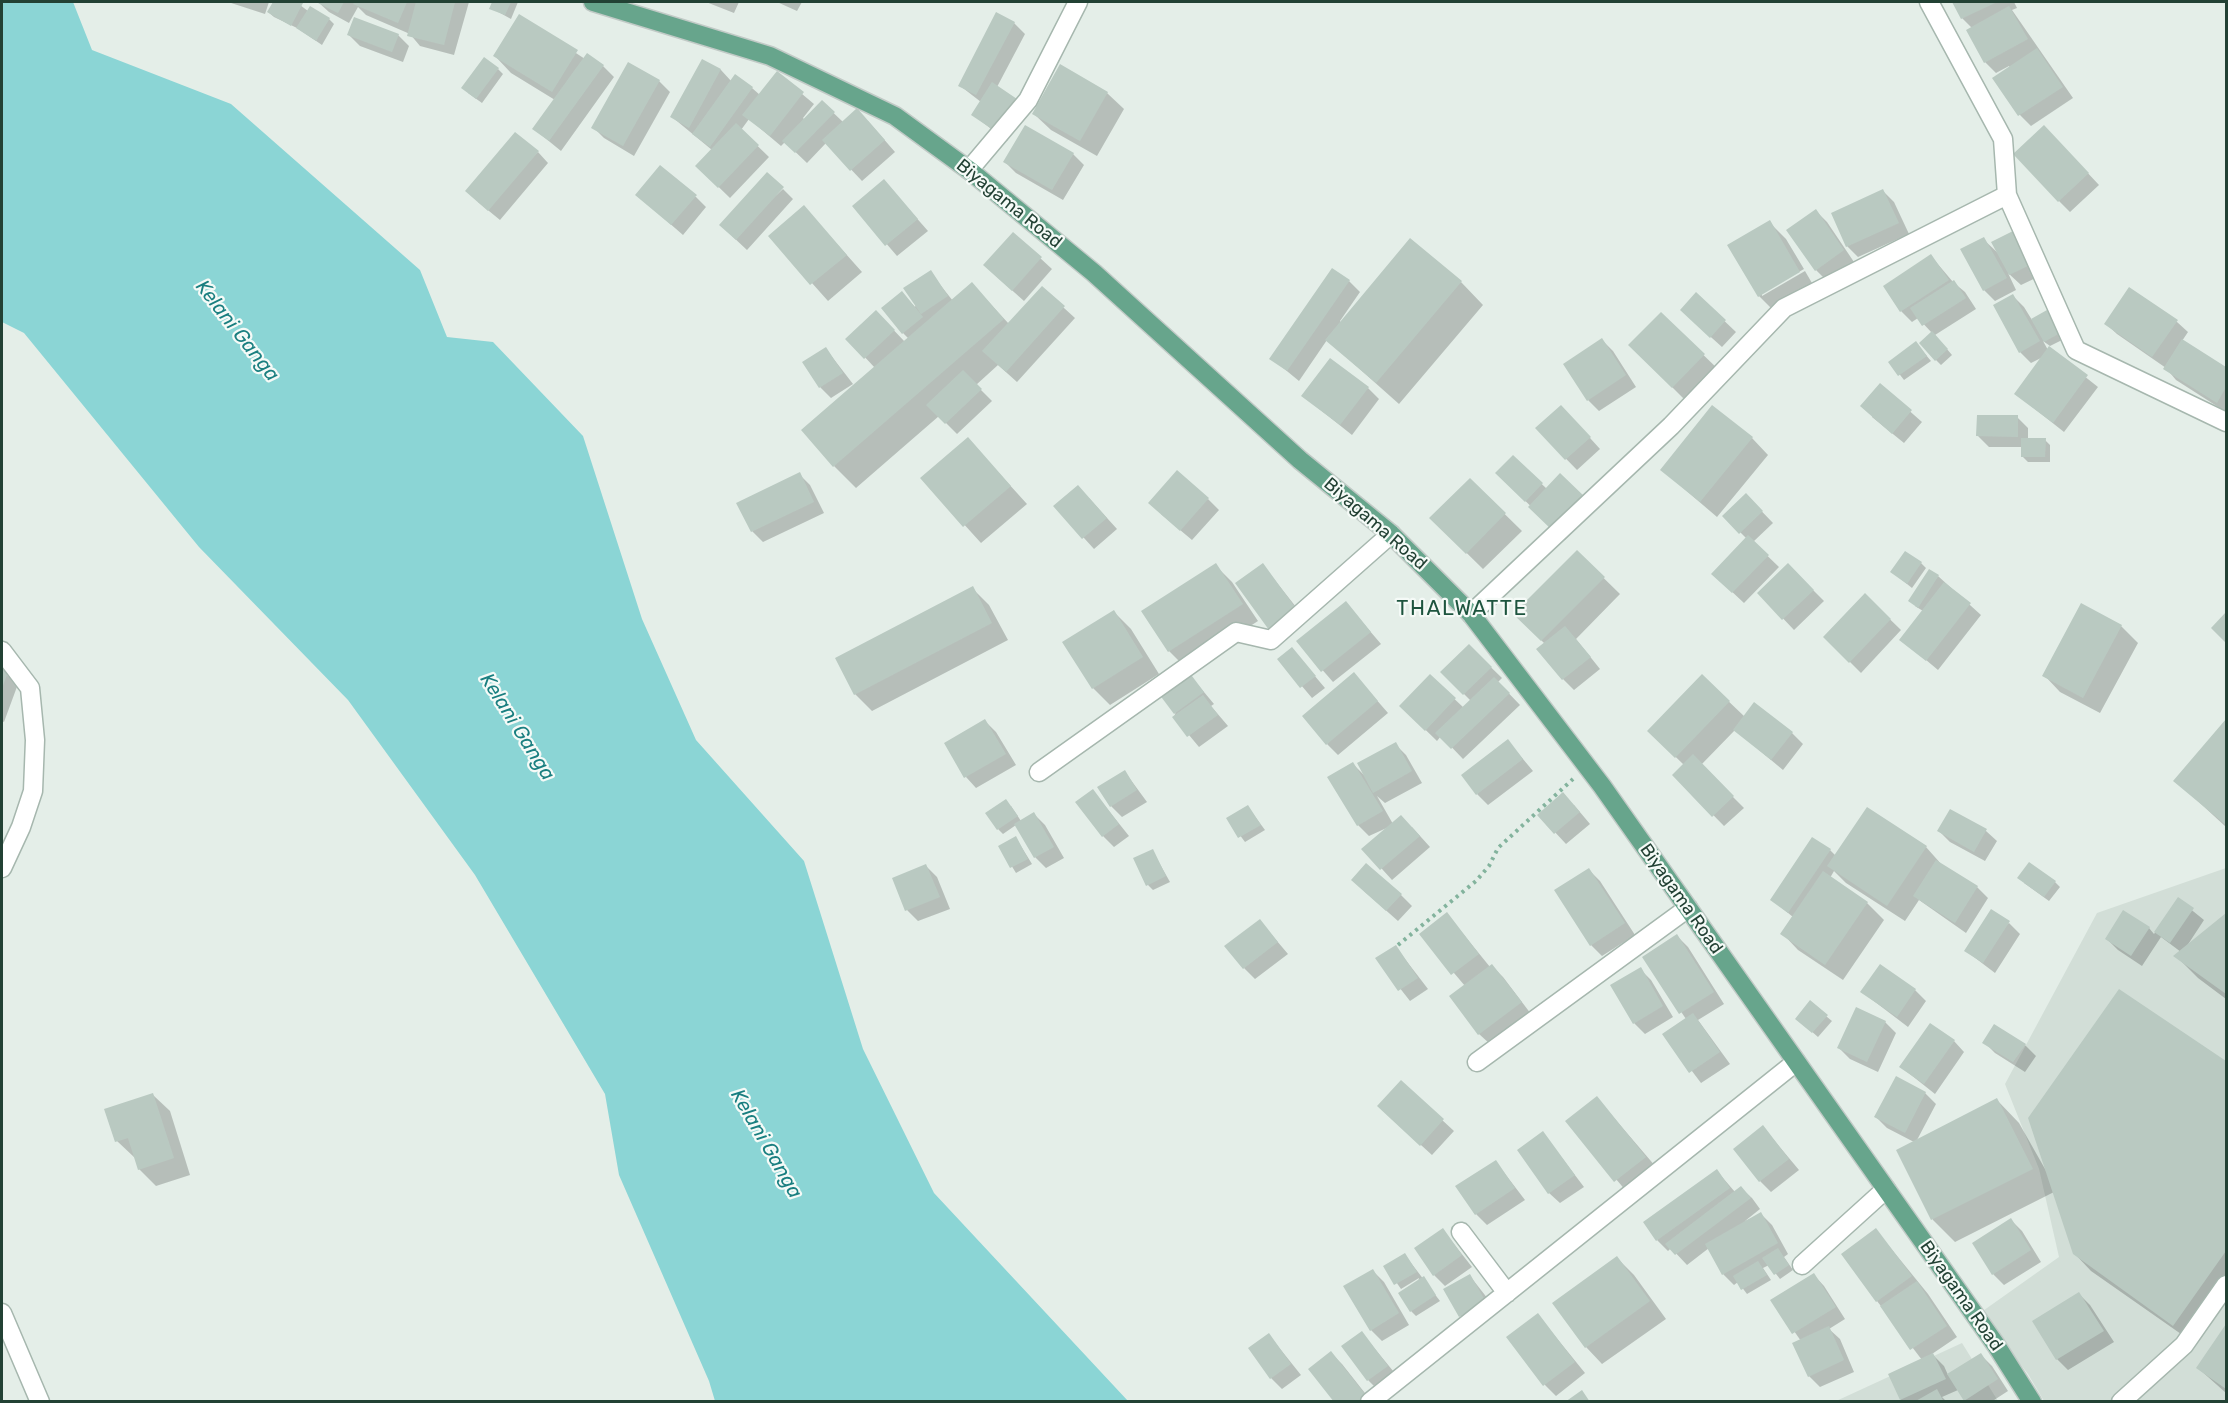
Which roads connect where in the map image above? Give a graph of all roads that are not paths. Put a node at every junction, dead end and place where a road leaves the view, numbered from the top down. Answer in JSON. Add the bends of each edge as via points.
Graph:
{"nodes":[{"id":1,"x":593,"y":2,"type":"edge"},
{"id":2,"x":1077,"y":2,"type":"edge"},
{"id":3,"x":1929,"y":2,"type":"edge"},
{"id":4,"x":969,"y":170,"type":"junction"},
{"id":5,"x":2007,"y":195,"type":"junction"},
{"id":6,"x":2226,"y":422,"type":"edge"},
{"id":7,"x":1391,"y":534,"type":"junction"},
{"id":8,"x":1471,"y":614,"type":"junction"},
{"id":9,"x":2,"y":651,"type":"edge"},
{"id":10,"x":1039,"y":772,"type":"dead end"},
{"id":11,"x":2,"y":868,"type":"edge"},
{"id":12,"x":1688,"y":908,"type":"junction"},
{"id":13,"x":1478,"y":1062,"type":"dead end"},
{"id":14,"x":1797,"y":1062,"type":"junction"},
{"id":15,"x":1886,"y":1189,"type":"junction"},
{"id":16,"x":1461,"y":1232,"type":"dead end"},
{"id":17,"x":1802,"y":1265,"type":"dead end"},
{"id":18,"x":2226,"y":1285,"type":"edge"},
{"id":19,"x":1507,"y":1293,"type":"junction"},
{"id":20,"x":2,"y":1314,"type":"edge"},
{"id":21,"x":40,"y":1401,"type":"edge"},
{"id":22,"x":1370,"y":1401,"type":"edge"},
{"id":23,"x":2032,"y":1401,"type":"edge"},
{"id":24,"x":2121,"y":1401,"type":"edge"}],
"edges":[{"from":1,"to":4,"type":"main road","name":"Biyagama Road","via":[[770,56],[895,116]]},
{"from":2,"to":4,"type":"street","via":[[1028,100]]},
{"from":3,"to":5,"type":"street","via":[[2003,139]]},
{"from":4,"to":7,"type":"main road","name":"Biyagama Road","via":[[1094,273],[1300,460]]},
{"from":5,"to":6,"type":"street","via":[[2076,350]]},
{"from":5,"to":8,"type":"street","via":[[1784,308],[1671,426]]},
{"from":7,"to":8,"type":"main road","name":"Biyagama Road"},
{"from":7,"to":10,"type":"street","via":[[1271,640],[1236,632]]},
{"from":8,"to":12,"type":"main road","name":"Biyagama Road"},
{"from":9,"to":11,"type":"street","via":[[30,688],[35,740],[33,791]]},
{"from":12,"to":13,"type":"street"},
{"from":12,"to":14,"type":"main road","name":"Biyagama Road"},
{"from":14,"to":15,"type":"main road","name":"Biyagama Road"},
{"from":14,"to":19,"type":"street"},
{"from":15,"to":17,"type":"street"},
{"from":15,"to":23,"type":"main road","name":"Biyagama Road"},
{"from":16,"to":19,"type":"street"},
{"from":18,"to":24,"type":"street","via":[[2184,1345]]},
{"from":19,"to":22,"type":"street"},
{"from":20,"to":21,"type":"street"}]}
